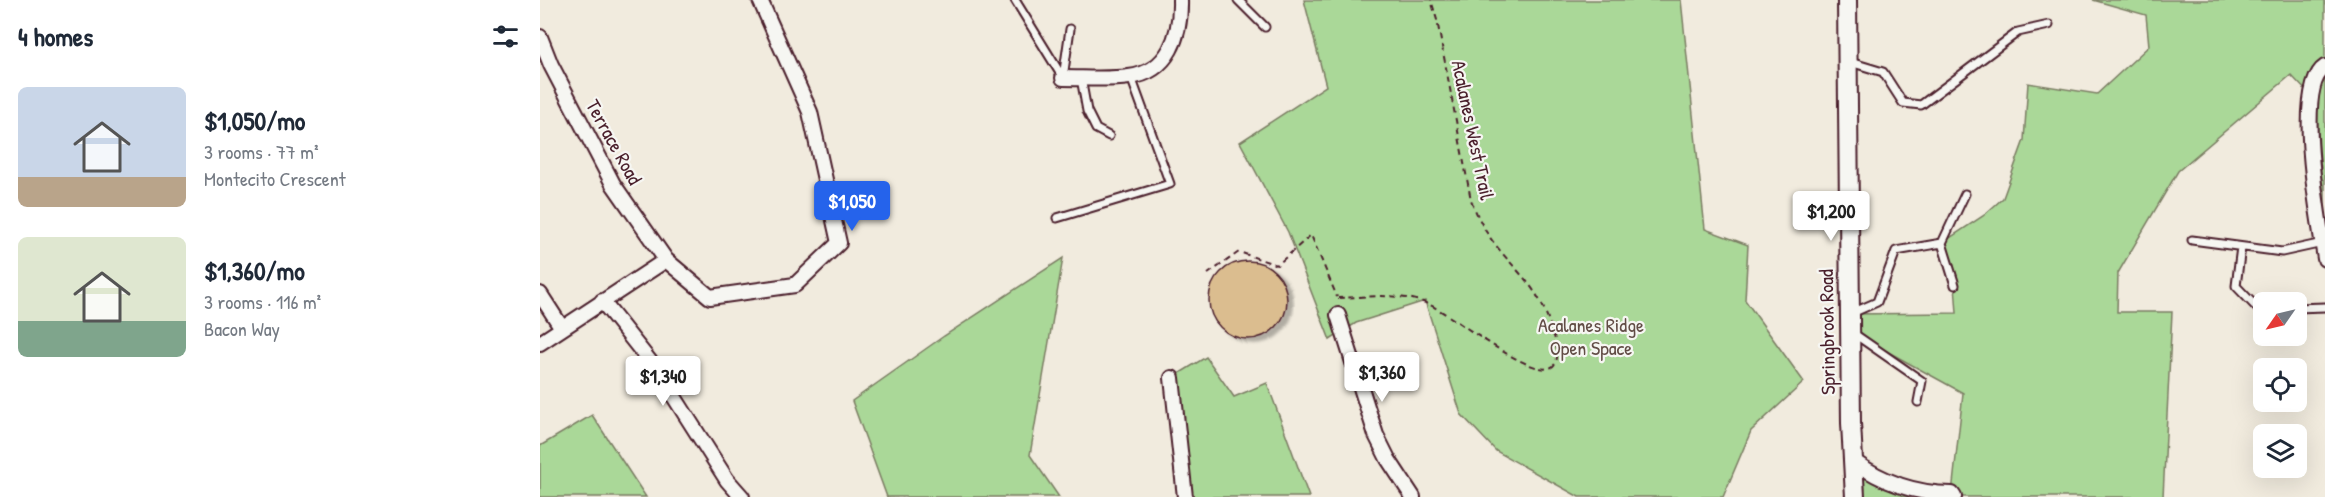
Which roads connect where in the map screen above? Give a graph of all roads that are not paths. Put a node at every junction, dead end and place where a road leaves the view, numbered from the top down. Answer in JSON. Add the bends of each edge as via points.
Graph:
{"nodes":[{"id":1,"x":760,"y":0,"type":"edge"},
{"id":2,"x":1015,"y":0,"type":"edge"},
{"id":3,"x":1180,"y":0,"type":"edge"},
{"id":4,"x":1238,"y":0,"type":"edge"},
{"id":5,"x":1847,"y":0,"type":"edge"},
{"id":6,"x":2049,"y":25,"type":"dead end"},
{"id":7,"x":1265,"y":27,"type":"dead end"},
{"id":8,"x":1070,"y":28,"type":"dead end"},
{"id":9,"x":540,"y":37,"type":"edge"},
{"id":10,"x":1848,"y":61,"type":"junction"},
{"id":11,"x":2325,"y":67,"type":"edge"},
{"id":12,"x":1131,"y":77,"type":"junction"},
{"id":13,"x":1063,"y":78,"type":"junction"},
{"id":14,"x":1081,"y":78,"type":"junction"},
{"id":15,"x":1109,"y":136,"type":"dead end"},
{"id":16,"x":1965,"y":194,"type":"dead end"},
{"id":17,"x":1057,"y":218,"type":"dead end"},
{"id":18,"x":2192,"y":240,"type":"dead end"},
{"id":19,"x":1942,"y":243,"type":"junction"},
{"id":20,"x":2323,"y":243,"type":"junction"},
{"id":21,"x":2241,"y":247,"type":"junction"},
{"id":22,"x":2325,"y":259,"type":"edge"},
{"id":23,"x":666,"y":260,"type":"junction"},
{"id":24,"x":1955,"y":285,"type":"dead end"},
{"id":25,"x":540,"y":294,"type":"edge"},
{"id":26,"x":602,"y":301,"type":"junction"},
{"id":27,"x":2253,"y":304,"type":"edge"},
{"id":28,"x":2325,"y":306,"type":"edge"},
{"id":29,"x":2307,"y":308,"type":"edge"},
{"id":30,"x":1338,"y":315,"type":"dead end"},
{"id":31,"x":1850,"y":322,"type":"junction"},
{"id":32,"x":562,"y":328,"type":"junction"},
{"id":33,"x":540,"y":343,"type":"edge"},
{"id":34,"x":1172,"y":378,"type":"dead end"},
{"id":35,"x":1917,"y":402,"type":"dead end"},
{"id":36,"x":1852,"y":460,"type":"junction"},
{"id":37,"x":1853,"y":492,"type":"edge"},
{"id":38,"x":742,"y":497,"type":"edge"},
{"id":39,"x":1185,"y":497,"type":"edge"},
{"id":40,"x":1413,"y":497,"type":"edge"},
{"id":41,"x":1954,"y":497,"type":"edge"}],
"edges":[{"from":1,"to":23,"type":"street","name":"Terrace Road","via":[[810,112],[839,243],[795,285],[710,297]]},
{"from":2,"to":13,"type":"lane"},
{"from":3,"to":12,"type":"street","via":[[1174,44],[1159,65]]},
{"from":4,"to":7,"type":"lane"},
{"from":5,"to":10,"type":"street","name":"Springbrook Road"},
{"from":6,"to":10,"type":"lane","via":[[2018,32],[1921,105],[1903,103],[1883,72]]},
{"from":8,"to":13,"type":"lane"},
{"from":9,"to":23,"type":"street","name":"Terrace Road","via":[[613,184]]},
{"from":10,"to":31,"type":"street","name":"Springbrook Road"},
{"from":11,"to":20,"type":"street","via":[[2313,86],[2308,140]]},
{"from":12,"to":14,"type":"street"},
{"from":12,"to":17,"type":"lane","via":[[1170,184]]},
{"from":13,"to":14,"type":"street"},
{"from":14,"to":15,"type":"lane","via":[[1087,111],[1096,129]]},
{"from":16,"to":19,"type":"lane"},
{"from":18,"to":21,"type":"lane"},
{"from":19,"to":24,"type":"lane"},
{"from":19,"to":31,"type":"lane","via":[[1896,251],[1877,302]]},
{"from":20,"to":21,"type":"lane","via":[[2282,252]]},
{"from":20,"to":22,"type":"street"},
{"from":21,"to":27,"type":"lane","via":[[2236,286]]},
{"from":23,"to":26,"type":"street"},
{"from":25,"to":32,"type":"street"},
{"from":26,"to":32,"type":"street"},
{"from":26,"to":38,"type":"street","via":[[659,372],[727,480]]},
{"from":28,"to":29,"type":"lane"},
{"from":30,"to":40,"type":"street","via":[[1376,435]]},
{"from":31,"to":35,"type":"lane","via":[[1922,381]]},
{"from":31,"to":36,"type":"street","name":"Springbrook Road"},
{"from":32,"to":33,"type":"street"},
{"from":34,"to":39,"type":"street"},
{"from":36,"to":37,"type":"street","name":"Springbrook Road"},
{"from":36,"to":41,"type":"street","via":[[1873,476]]}]}
